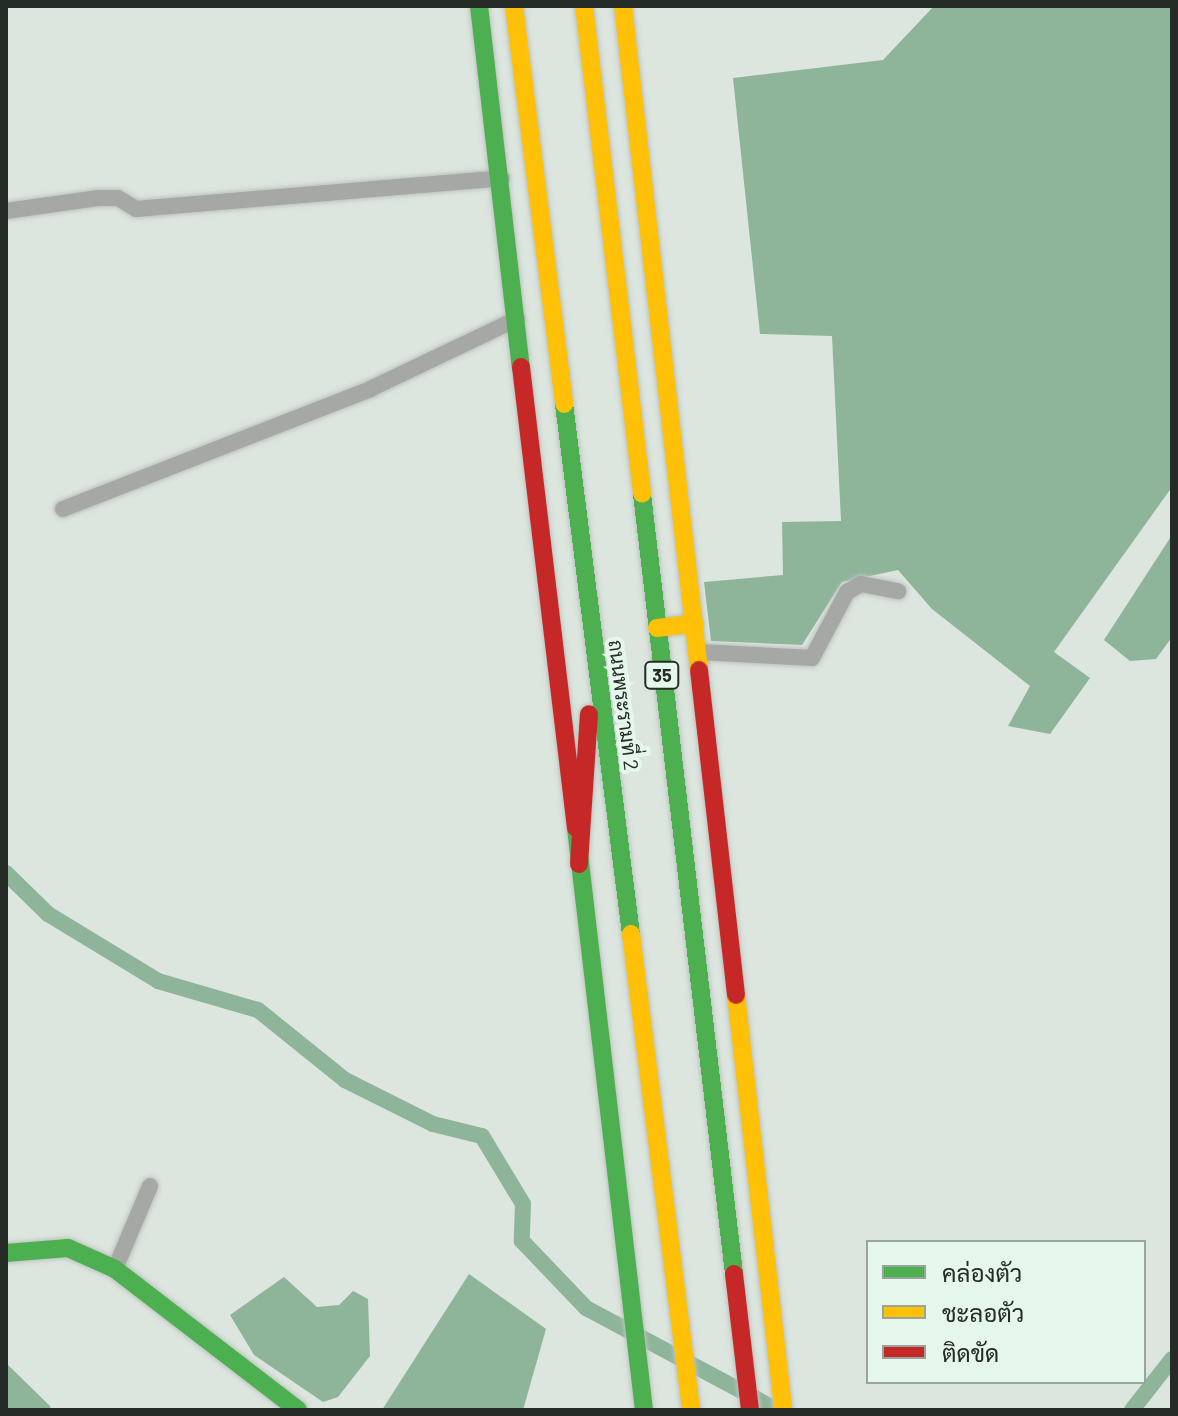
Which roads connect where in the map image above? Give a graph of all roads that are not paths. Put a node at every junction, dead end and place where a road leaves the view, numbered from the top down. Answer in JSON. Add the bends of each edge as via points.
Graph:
{"nodes":[{"id":1,"x":479,"y":6,"type":"edge"},
{"id":2,"x":514,"y":6,"type":"edge"},
{"id":3,"x":584,"y":6,"type":"edge"},
{"id":4,"x":623,"y":6,"type":"edge"},
{"id":5,"x":502,"y":178,"type":"junction"},
{"id":6,"x":6,"y":211,"type":"edge"},
{"id":7,"x":517,"y":319,"type":"junction"},
{"id":8,"x":63,"y":509,"type":"dead end"},
{"id":9,"x":898,"y":591,"type":"dead end"},
{"id":10,"x":695,"y":623,"type":"junction"},
{"id":11,"x":657,"y":628,"type":"junction"},
{"id":12,"x":592,"y":634,"type":"junction"},
{"id":13,"x":700,"y":652,"type":"junction"},
{"id":14,"x":579,"y":864,"type":"junction"},
{"id":15,"x":150,"y":1186,"type":"dead end"},
{"id":16,"x":6,"y":1253,"type":"edge"},
{"id":17,"x":115,"y":1269,"type":"junction"},
{"id":18,"x":298,"y":1410,"type":"edge"},
{"id":19,"x":644,"y":1410,"type":"edge"},
{"id":20,"x":691,"y":1410,"type":"edge"},
{"id":21,"x":750,"y":1410,"type":"edge"},
{"id":22,"x":783,"y":1410,"type":"edge"}],
"edges":[{"from":1,"to":5,"type":"main road"},
{"from":2,"to":12,"type":"main road","name":"ถนนพระรามที่ 2"},
{"from":3,"to":11,"type":"main road","name":"ถนนพระรามที่ 2","number":"35"},
{"from":4,"to":10,"type":"main road","number":"35"},
{"from":5,"to":6,"type":"street","via":[[136,209],[118,198],[99,198]]},
{"from":5,"to":7,"type":"main road"},
{"from":7,"to":8,"type":"street","via":[[370,389]]},
{"from":7,"to":14,"type":"main road"},
{"from":9,"to":13,"type":"street","via":[[861,584],[847,592],[812,658]]},
{"from":10,"to":11,"type":"main road"},
{"from":10,"to":13,"type":"main road","number":"35"},
{"from":11,"to":21,"type":"main road","name":"ถนนพระรามที่ 2","number":"35"},
{"from":12,"to":14,"type":"main road"},
{"from":12,"to":20,"type":"main road","name":"ถนนพระรามที่ 2"},
{"from":13,"to":22,"type":"main road","number":"35"},
{"from":14,"to":19,"type":"main road"},
{"from":15,"to":17,"type":"street"},
{"from":16,"to":17,"type":"main road","via":[[68,1248]]},
{"from":17,"to":18,"type":"main road"}]}
